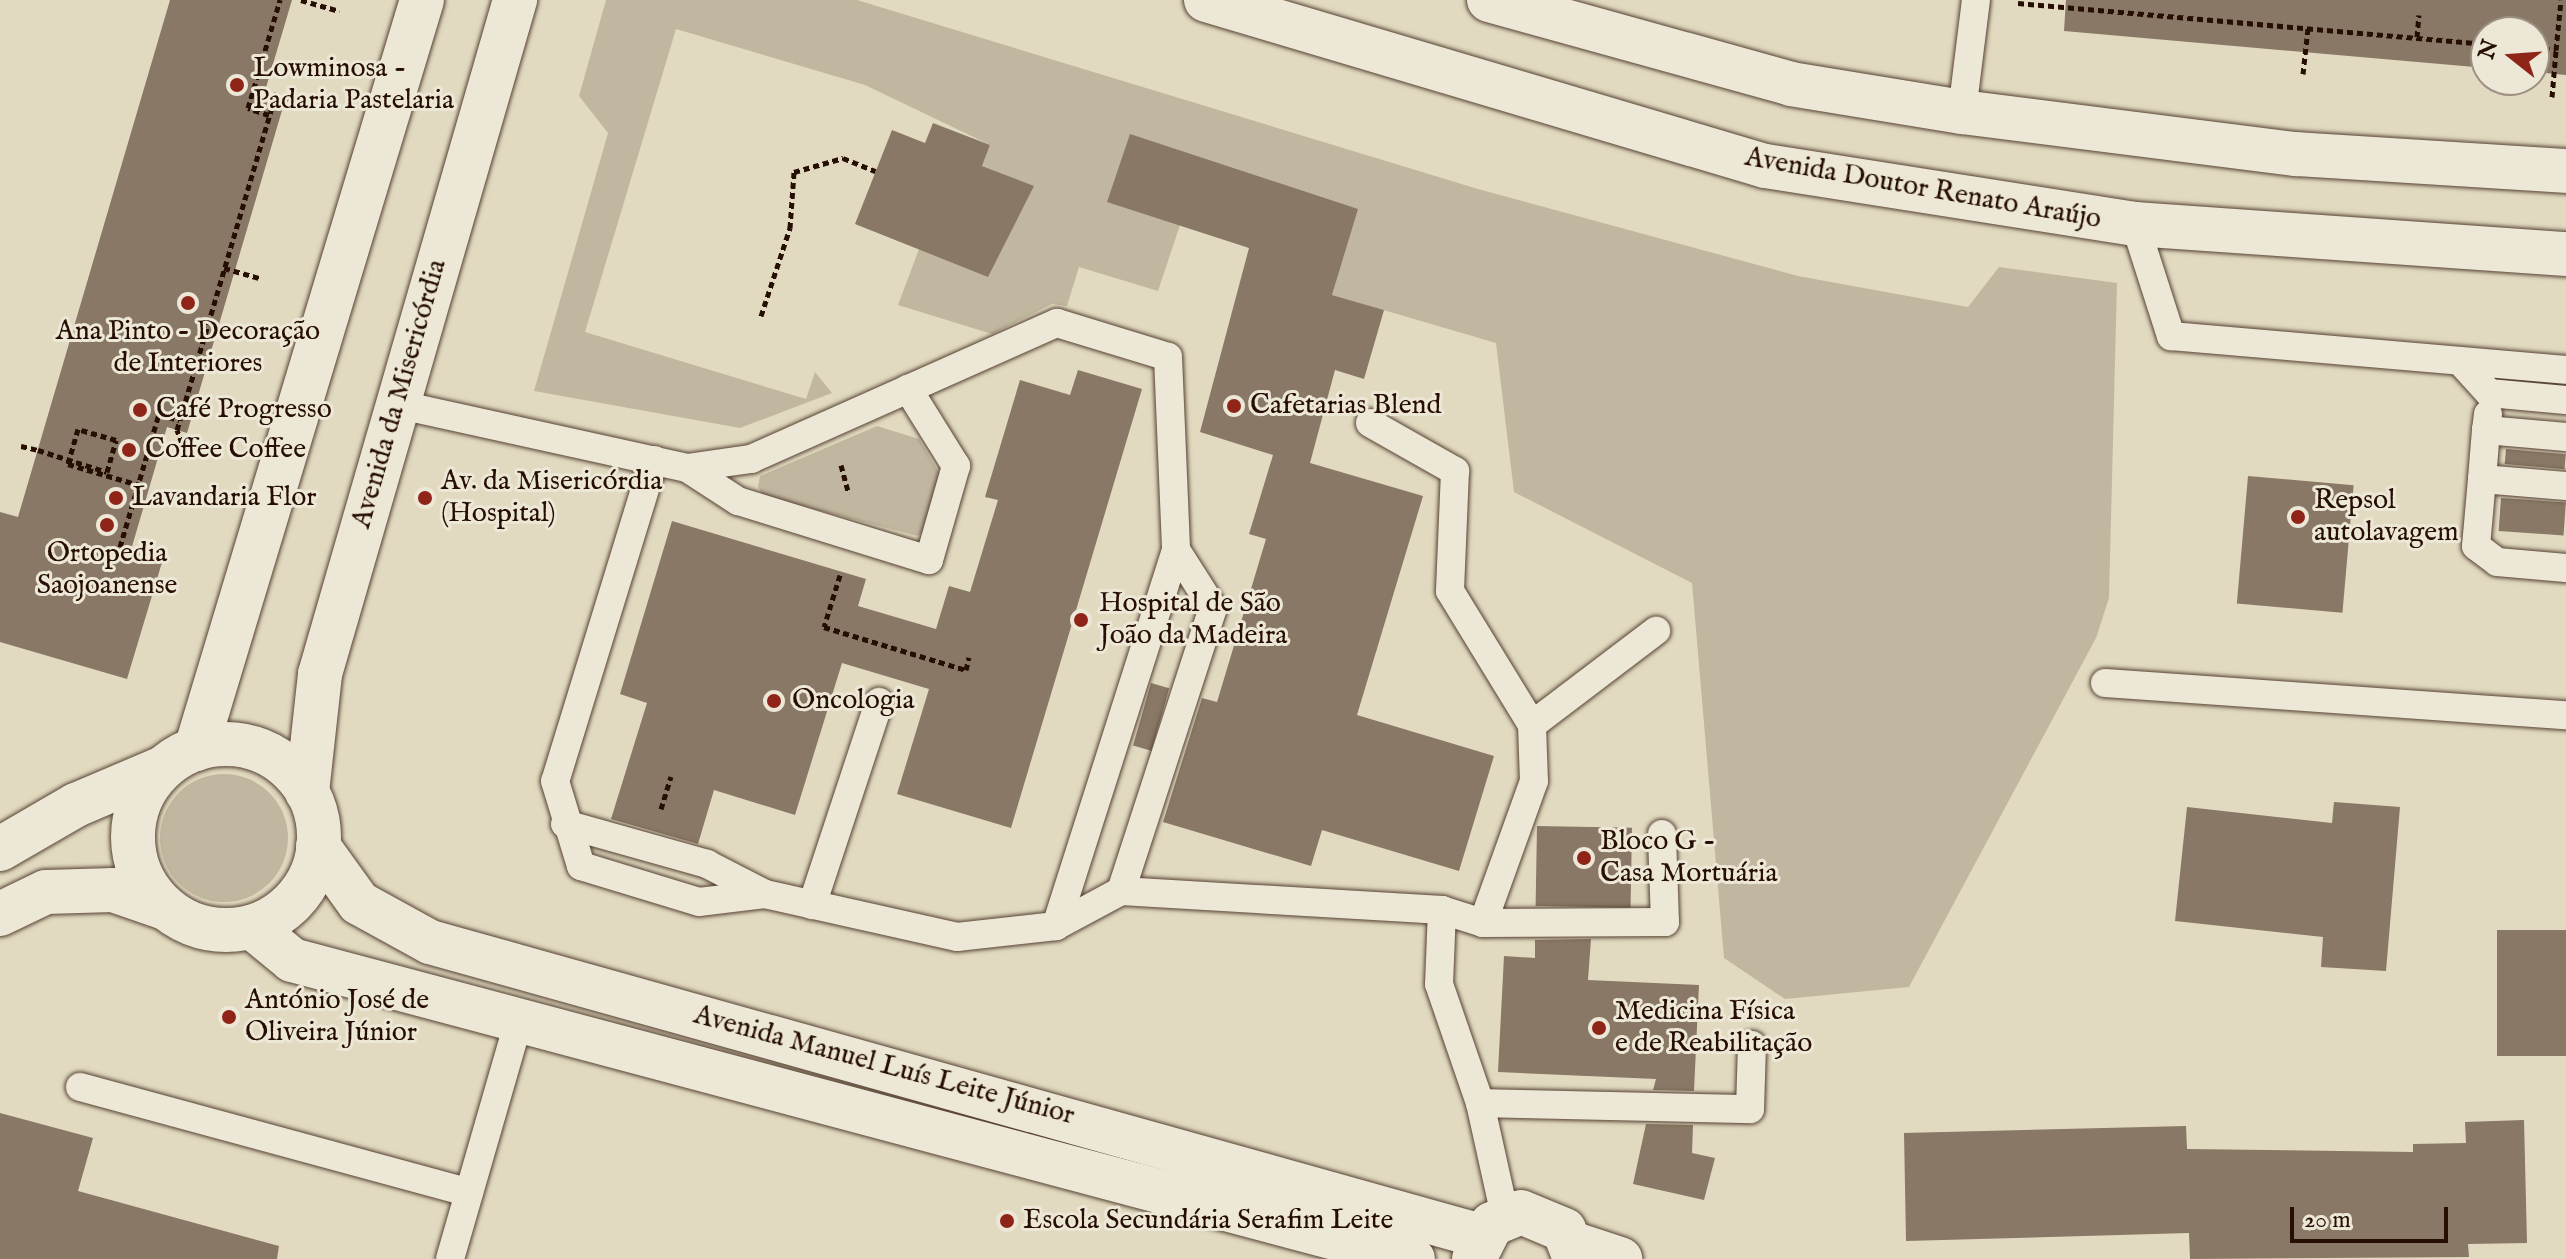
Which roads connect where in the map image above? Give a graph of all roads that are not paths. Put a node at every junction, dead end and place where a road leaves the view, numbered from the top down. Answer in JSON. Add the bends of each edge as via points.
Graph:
{"nodes":[{"id":1,"x":422,"y":0,"type":"edge"},
{"id":2,"x":515,"y":0,"type":"edge"},
{"id":3,"x":1206,"y":0,"type":"edge"},
{"id":4,"x":1489,"y":0,"type":"edge"},
{"id":5,"x":1976,"y":0,"type":"edge"},
{"id":6,"x":1962,"y":112,"type":"junction"},
{"id":7,"x":2566,"y":171,"type":"edge"},
{"id":8,"x":2135,"y":224,"type":"junction"},
{"id":9,"x":2566,"y":254,"type":"edge"},
{"id":10,"x":2460,"y":361,"type":"junction"},
{"id":11,"x":2566,"y":370,"type":"edge"},
{"id":12,"x":908,"y":389,"type":"junction"},
{"id":13,"x":2489,"y":393,"type":"junction"},
{"id":14,"x":2566,"y":400,"type":"edge"},
{"id":15,"x":396,"y":404,"type":"junction"},
{"id":16,"x":1370,"y":423,"type":"dead end"},
{"id":17,"x":2486,"y":430,"type":"junction"},
{"id":18,"x":2566,"y":437,"type":"edge"},
{"id":19,"x":654,"y":460,"type":"junction"},
{"id":20,"x":687,"y":468,"type":"junction"},
{"id":21,"x":2482,"y":479,"type":"junction"},
{"id":22,"x":2566,"y":486,"type":"edge"},
{"id":23,"x":1176,"y":550,"type":"junction"},
{"id":24,"x":2566,"y":568,"type":"edge"},
{"id":25,"x":1656,"y":631,"type":"dead end"},
{"id":26,"x":2105,"y":683,"type":"dead end"},
{"id":27,"x":879,"y":702,"type":"dead end"},
{"id":28,"x":2566,"y":715,"type":"edge"},
{"id":29,"x":1532,"y":725,"type":"junction"},
{"id":30,"x":179,"y":759,"type":"junction"},
{"id":31,"x":307,"y":792,"type":"junction"},
{"id":32,"x":565,"y":824,"type":"junction"},
{"id":33,"x":1662,"y":834,"type":"dead end"},
{"id":34,"x":318,"y":846,"type":"junction"},
{"id":35,"x":0,"y":849,"type":"edge"},
{"id":36,"x":1121,"y":891,"type":"junction"},
{"id":37,"x":765,"y":894,"type":"junction"},
{"id":38,"x":812,"y":905,"type":"junction"},
{"id":39,"x":165,"y":908,"type":"junction"},
{"id":40,"x":1442,"y":910,"type":"junction"},
{"id":41,"x":0,"y":914,"type":"edge"},
{"id":42,"x":1483,"y":923,"type":"junction"},
{"id":43,"x":1056,"y":926,"type":"junction"},
{"id":44,"x":252,"y":927,"type":"junction"},
{"id":45,"x":518,"y":1023,"type":"junction"},
{"id":46,"x":1752,"y":1045,"type":"dead end"},
{"id":47,"x":80,"y":1087,"type":"dead end"},
{"id":48,"x":1480,"y":1103,"type":"junction"},
{"id":49,"x":469,"y":1193,"type":"junction"},
{"id":50,"x":1487,"y":1237,"type":"edge"},
{"id":51,"x":1573,"y":1251,"type":"edge"},
{"id":52,"x":450,"y":1259,"type":"edge"},
{"id":53,"x":1413,"y":1259,"type":"edge"},
{"id":54,"x":1620,"y":1259,"type":"edge"}],
"edges":[{"from":1,"to":30,"type":"street"},
{"from":2,"to":15,"type":"street","name":"Avenida da Misericórdia"},
{"from":3,"to":8,"type":"street","name":"Avenida Doutor Renato Araújo","via":[[1765,166]]},
{"from":4,"to":6,"type":"street","via":[[1791,84]]},
{"from":5,"to":6,"type":"lane"},
{"from":6,"to":7,"type":"street","via":[[2296,154]]},
{"from":8,"to":9,"type":"street","name":"Avenida Doutor Renato Araújo"},
{"from":8,"to":10,"type":"lane","via":[[2171,336]]},
{"from":10,"to":11,"type":"lane"},
{"from":10,"to":13,"type":"lane"},
{"from":12,"to":20,"type":"lane","via":[[751,459]]},
{"from":12,"to":20,"type":"lane","via":[[956,466],[929,560],[738,501]]},
{"from":12,"to":23,"type":"lane","via":[[1057,323],[1168,357]]},
{"from":13,"to":14,"type":"lane"},
{"from":13,"to":17,"type":"lane"},
{"from":15,"to":19,"type":"lane"},
{"from":15,"to":31,"type":"street","name":"Avenida da Misericórdia","via":[[320,674]]},
{"from":16,"to":29,"type":"lane","via":[[1455,471],[1450,591]]},
{"from":17,"to":18,"type":"lane"},
{"from":17,"to":21,"type":"lane"},
{"from":19,"to":20,"type":"lane"},
{"from":19,"to":32,"type":"lane","via":[[555,781]]},
{"from":21,"to":22,"type":"lane"},
{"from":21,"to":24,"type":"lane","via":[[2476,546],[2497,562]]},
{"from":23,"to":36,"type":"lane","via":[[1213,608]]},
{"from":23,"to":43,"type":"lane"},
{"from":25,"to":29,"type":"lane"},
{"from":26,"to":28,"type":"lane"},
{"from":27,"to":38,"type":"lane"},
{"from":29,"to":42,"type":"lane","via":[[1534,781]]},
{"from":30,"to":31,"type":"street","via":[[228,744],[259,750]]},
{"from":30,"to":35,"type":"street","via":[[76,805]]},
{"from":30,"to":39,"type":"street","via":[[145,790],[132,840],[137,865]]},
{"from":31,"to":34,"type":"street"},
{"from":32,"to":37,"type":"lane","via":[[707,864]]},
{"from":32,"to":37,"type":"lane","via":[[581,866],[699,902]]},
{"from":33,"to":42,"type":"lane","via":[[1665,922]]},
{"from":34,"to":44,"type":"street","via":[[298,896]]},
{"from":34,"to":50,"type":"street","name":"Avenida Manuel Luís Leite Júnior","via":[[359,903],[430,942]]},
{"from":36,"to":40,"type":"lane"},
{"from":36,"to":43,"type":"lane"},
{"from":37,"to":38,"type":"lane"},
{"from":38,"to":43,"type":"lane","via":[[957,937]]},
{"from":39,"to":41,"type":"street","via":[[113,890],[46,892]]},
{"from":39,"to":44,"type":"street","via":[[206,928]]},
{"from":40,"to":42,"type":"lane"},
{"from":40,"to":48,"type":"lane","via":[[1439,984]]},
{"from":44,"to":45,"type":"street","name":"Avenida Manuel Luís Leite Júnior","via":[[292,960]]},
{"from":45,"to":49,"type":"lane"},
{"from":45,"to":53,"type":"street","name":"Avenida Manuel Luís Leite Júnior"},
{"from":46,"to":48,"type":"lane","via":[[1750,1109]]},
{"from":47,"to":49,"type":"lane"},
{"from":48,"to":50,"type":"lane"},
{"from":49,"to":52,"type":"lane"},
{"from":50,"to":51,"type":"street","name":"Avenida Manuel Luís Leite Júnior","via":[[1536,1213]]},
{"from":51,"to":54,"type":"street","name":"Avenida Manuel Luís Leite Júnior"}]}
